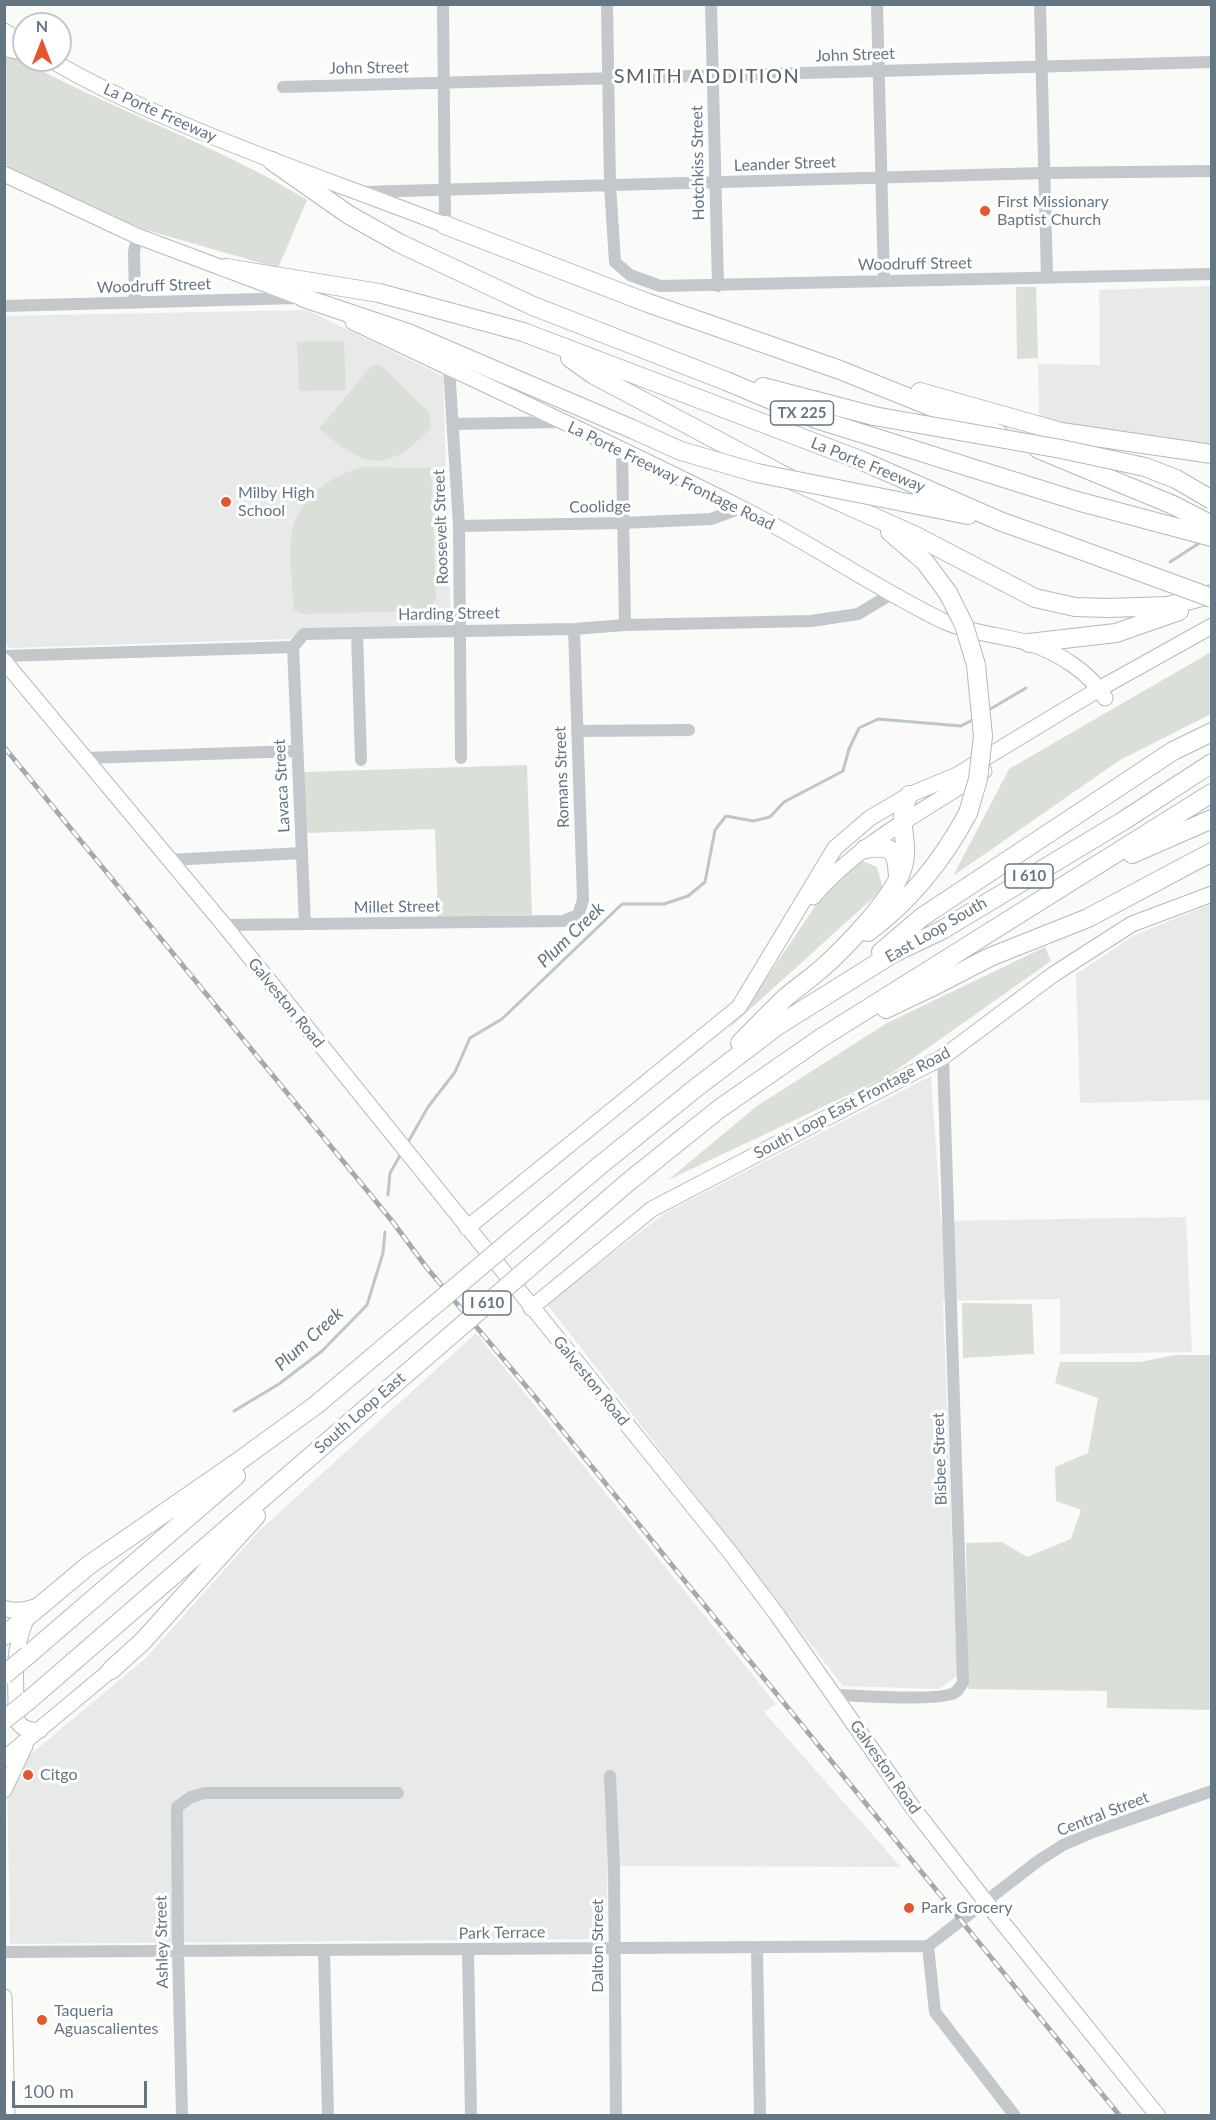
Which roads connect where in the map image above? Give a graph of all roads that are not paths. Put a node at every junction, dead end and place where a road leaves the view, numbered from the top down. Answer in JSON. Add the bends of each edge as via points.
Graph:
{"nodes":[{"id":1,"x":443,"y":4,"type":"edge"},
{"id":2,"x":607,"y":4,"type":"edge"},
{"id":3,"x":711,"y":4,"type":"edge"},
{"id":4,"x":877,"y":4,"type":"edge"},
{"id":5,"x":1041,"y":4,"type":"edge"},
{"id":6,"x":1212,"y":62,"type":"edge"},
{"id":7,"x":1043,"y":67,"type":"junction"},
{"id":8,"x":879,"y":71,"type":"junction"},
{"id":9,"x":68,"y":72,"type":"edge"},
{"id":10,"x":70,"y":72,"type":"edge"},
{"id":11,"x":77,"y":76,"type":"junction"},
{"id":12,"x":713,"y":76,"type":"junction"},
{"id":13,"x":609,"y":78,"type":"junction"},
{"id":14,"x":445,"y":83,"type":"junction"},
{"id":15,"x":283,"y":87,"type":"dead end"},
{"id":16,"x":272,"y":161,"type":"junction"},
{"id":17,"x":1212,"y":171,"type":"edge"},
{"id":18,"x":1044,"y":173,"type":"junction"},
{"id":19,"x":7,"y":176,"type":"edge"},
{"id":20,"x":880,"y":178,"type":"junction"},
{"id":21,"x":715,"y":182,"type":"junction"},
{"id":22,"x":610,"y":185,"type":"junction"},
{"id":23,"x":446,"y":189,"type":"junction"},
{"id":24,"x":359,"y":192,"type":"junction"},
{"id":25,"x":445,"y":225,"type":"junction"},
{"id":26,"x":137,"y":236,"type":"junction"},
{"id":27,"x":226,"y":268,"type":"junction"},
{"id":28,"x":1212,"y":274,"type":"edge"},
{"id":29,"x":1047,"y":277,"type":"junction"},
{"id":30,"x":884,"y":281,"type":"junction"},
{"id":31,"x":718,"y":285,"type":"junction"},
{"id":32,"x":304,"y":298,"type":"junction"},
{"id":33,"x":135,"y":303,"type":"junction"},
{"id":34,"x":4,"y":306,"type":"edge"},
{"id":35,"x":543,"y":340,"type":"junction"},
{"id":36,"x":449,"y":368,"type":"junction"},
{"id":37,"x":840,"y":370,"type":"junction"},
{"id":38,"x":726,"y":381,"type":"junction"},
{"id":39,"x":562,"y":422,"type":"junction"},
{"id":40,"x":453,"y":424,"type":"junction"},
{"id":41,"x":622,"y":451,"type":"junction"},
{"id":42,"x":1212,"y":454,"type":"edge"},
{"id":43,"x":1212,"y":500,"type":"edge"},
{"id":44,"x":850,"y":507,"type":"junction"},
{"id":45,"x":741,"y":508,"type":"junction"},
{"id":46,"x":1002,"y":522,"type":"junction"},
{"id":47,"x":622,"y":523,"type":"junction"},
{"id":48,"x":1212,"y":525,"type":"edge"},
{"id":49,"x":459,"y":526,"type":"junction"},
{"id":50,"x":1212,"y":537,"type":"edge"},
{"id":51,"x":893,"y":593,"type":"junction"},
{"id":52,"x":1212,"y":596,"type":"edge"},
{"id":53,"x":625,"y":625,"type":"junction"},
{"id":54,"x":1212,"y":626,"type":"edge"},
{"id":55,"x":574,"y":629,"type":"junction"},
{"id":56,"x":459,"y":630,"type":"junction"},
{"id":57,"x":357,"y":633,"type":"junction"},
{"id":58,"x":1212,"y":638,"type":"edge"},
{"id":59,"x":1029,"y":643,"type":"junction"},
{"id":60,"x":293,"y":647,"type":"junction"},
{"id":61,"x":4,"y":656,"type":"edge"},
{"id":62,"x":4,"y":661,"type":"edge"},
{"id":63,"x":1070,"y":663,"type":"junction"},
{"id":64,"x":1102,"y":694,"type":"junction"},
{"id":65,"x":1054,"y":717,"type":"junction"},
{"id":66,"x":689,"y":730,"type":"dead end"},
{"id":67,"x":577,"y":731,"type":"junction"},
{"id":68,"x":1212,"y":732,"type":"edge"},
{"id":69,"x":297,"y":751,"type":"junction"},
{"id":70,"x":86,"y":758,"type":"junction"},
{"id":71,"x":461,"y":758,"type":"dead end"},
{"id":72,"x":361,"y":760,"type":"dead end"},
{"id":73,"x":1212,"y":763,"type":"edge"},
{"id":74,"x":1212,"y":794,"type":"edge"},
{"id":75,"x":909,"y":795,"type":"junction"},
{"id":76,"x":1212,"y":819,"type":"edge"},
{"id":77,"x":903,"y":824,"type":"junction"},
{"id":78,"x":865,"y":849,"type":"junction"},
{"id":79,"x":1212,"y":852,"type":"edge"},
{"id":80,"x":302,"y":853,"type":"junction"},
{"id":81,"x":169,"y":860,"type":"junction"},
{"id":82,"x":898,"y":877,"type":"junction"},
{"id":83,"x":1073,"y":880,"type":"junction"},
{"id":84,"x":1212,"y":894,"type":"edge"},
{"id":85,"x":571,"y":918,"type":"joint"},
{"id":86,"x":792,"y":922,"type":"junction"},
{"id":87,"x":305,"y":924,"type":"junction"},
{"id":88,"x":224,"y":925,"type":"junction"},
{"id":89,"x":831,"y":960,"type":"junction"},
{"id":90,"x":843,"y":985,"type":"junction"},
{"id":91,"x":821,"y":1038,"type":"junction"},
{"id":92,"x":943,"y":1057,"type":"junction"},
{"id":93,"x":697,"y":1088,"type":"junction"},
{"id":94,"x":719,"y":1109,"type":"joint"},
{"id":95,"x":466,"y":1228,"type":"junction"},
{"id":96,"x":531,"y":1308,"type":"junction"},
{"id":97,"x":238,"y":1468,"type":"junction"},
{"id":98,"x":266,"y":1500,"type":"junction"},
{"id":99,"x":41,"y":1605,"type":"junction"},
{"id":100,"x":4,"y":1608,"type":"edge"},
{"id":101,"x":26,"y":1619,"type":"junction"},
{"id":102,"x":4,"y":1636,"type":"edge"},
{"id":103,"x":111,"y":1670,"type":"joint"},
{"id":104,"x":4,"y":1676,"type":"edge"},
{"id":105,"x":834,"y":1695,"type":"junction"},
{"id":106,"x":4,"y":1720,"type":"edge"},
{"id":107,"x":35,"y":1734,"type":"junction"},
{"id":108,"x":4,"y":1759,"type":"edge"},
{"id":109,"x":610,"y":1776,"type":"dead end"},
{"id":110,"x":4,"y":1790,"type":"edge"},
{"id":111,"x":1212,"y":1791,"type":"edge"},
{"id":112,"x":398,"y":1793,"type":"dead end"},
{"id":113,"x":986,"y":1902,"type":"junction"},
{"id":114,"x":928,"y":1946,"type":"junction"},
{"id":115,"x":614,"y":1947,"type":"junction"},
{"id":116,"x":757,"y":1949,"type":"junction"},
{"id":117,"x":178,"y":1950,"type":"junction"},
{"id":118,"x":324,"y":1950,"type":"junction"},
{"id":119,"x":468,"y":1950,"type":"junction"},
{"id":120,"x":4,"y":1952,"type":"edge"},
{"id":121,"x":4,"y":1997,"type":"edge"},
{"id":122,"x":7,"y":2115,"type":"edge"},
{"id":123,"x":182,"y":2115,"type":"edge"},
{"id":124,"x":328,"y":2115,"type":"edge"},
{"id":125,"x":471,"y":2115,"type":"edge"},
{"id":126,"x":616,"y":2115,"type":"edge"},
{"id":127,"x":760,"y":2115,"type":"edge"},
{"id":128,"x":1015,"y":2115,"type":"edge"},
{"id":129,"x":1158,"y":2115,"type":"edge"}],
"edges":[{"from":1,"to":14,"type":"street"},
{"from":2,"to":13,"type":"street"},
{"from":3,"to":12,"type":"street","name":"Hotchkiss Street"},
{"from":4,"to":8,"type":"street"},
{"from":5,"to":7,"type":"street"},
{"from":6,"to":7,"type":"street","name":"John Street"},
{"from":7,"to":8,"type":"street","name":"John Street"},
{"from":7,"to":18,"type":"street"},
{"from":8,"to":12,"type":"street","name":"John Street"},
{"from":8,"to":20,"type":"street"},
{"from":9,"to":11,"type":"main road"},
{"from":10,"to":11,"type":"main road","name":"La Porte Freeway"},
{"from":11,"to":16,"type":"main road","name":"La Porte Freeway"},
{"from":12,"to":13,"type":"street","name":"John Street"},
{"from":12,"to":21,"type":"street","name":"Hotchkiss Street"},
{"from":13,"to":14,"type":"street","name":"John Street"},
{"from":13,"to":22,"type":"street"},
{"from":14,"to":15,"type":"street","name":"John Street"},
{"from":14,"to":23,"type":"street"},
{"from":16,"to":24,"type":"main road"},
{"from":16,"to":38,"type":"highway","name":"La Porte Freeway","number":"TX 225","via":[[389,238],[533,306]]},
{"from":17,"to":18,"type":"street","name":"Leander Street"},
{"from":18,"to":20,"type":"street","name":"Leander Street"},
{"from":18,"to":29,"type":"street"},
{"from":19,"to":26,"type":"main road"},
{"from":20,"to":21,"type":"street","name":"Leander Street"},
{"from":20,"to":30,"type":"street"},
{"from":21,"to":22,"type":"street","name":"Leander Street"},
{"from":21,"to":31,"type":"street","name":"Hotchkiss Street"},
{"from":22,"to":23,"type":"street","name":"Leander Street"},
{"from":22,"to":31,"type":"street","name":"Woodruff Street","via":[[615,262],[630,275],[660,286]]},
{"from":23,"to":24,"type":"street","name":"Leander Street"},
{"from":23,"to":25,"type":"street"},
{"from":24,"to":25,"type":"main road"},
{"from":25,"to":37,"type":"highway","via":[[648,303]]},
{"from":26,"to":27,"type":"main road"},
{"from":26,"to":33,"type":"street"},
{"from":27,"to":32,"type":"main road","name":"La Porte Freeway Frontage Road"},
{"from":27,"to":35,"type":"highway","name":"La Porte Freeway","number":"TX 225","via":[[379,293]]},
{"from":28,"to":29,"type":"street","name":"Woodruff Street"},
{"from":29,"to":30,"type":"street","name":"Woodruff Street"},
{"from":30,"to":31,"type":"street","name":"Woodruff Street"},
{"from":32,"to":33,"type":"street","name":"Woodruff Street"},
{"from":32,"to":36,"type":"main road","name":"La Porte Freeway Frontage Road"},
{"from":32,"to":46,"type":"highway","bridge":true,"via":[[408,333],[681,451],[757,473]]},
{"from":33,"to":34,"type":"street","name":"Woodruff Street"},
{"from":35,"to":44,"type":"highway","via":[[594,375]]},
{"from":35,"to":46,"type":"highway","name":"La Porte Freeway","number":"TX 225","via":[[860,460]]},
{"from":36,"to":39,"type":"main road","name":"La Porte Freeway Frontage Road"},
{"from":36,"to":40,"type":"street","name":"Roosevelt Street"},
{"from":37,"to":42,"type":"highway","via":[[1061,432]]},
{"from":37,"to":48,"type":"highway","via":[[1089,470]]},
{"from":38,"to":43,"type":"highway","bridge":true,"via":[[874,416],[1145,467]]},
{"from":38,"to":50,"type":"highway","name":"La Porte Freeway","number":"TX 225","via":[[819,420],[1077,501]]},
{"from":39,"to":40,"type":"street"},
{"from":39,"to":41,"type":"main road","name":"La Porte Freeway Frontage Road"},
{"from":40,"to":49,"type":"street","name":"Roosevelt Street"},
{"from":41,"to":45,"type":"main road","name":"La Porte Freeway Frontage Road"},
{"from":41,"to":47,"type":"street"},
{"from":44,"to":52,"type":"highway","via":[[1035,597],[1075,607],[1168,606]]},
{"from":44,"to":89,"type":"highway","bridge":true,"via":[[896,537],[925,562],[948,593],[973,655],[983,736],[978,779],[968,813],[952,844],[920,886],[881,923]]},
{"from":45,"to":47,"type":"street","name":"Coolidge","via":[[711,519]]},
{"from":45,"to":51,"type":"main road","name":"La Porte Freeway Frontage Road"},
{"from":46,"to":52,"type":"highway","name":"La Porte Freeway","number":"TX 225","bridge":true},
{"from":47,"to":49,"type":"street","name":"Coolidge"},
{"from":47,"to":53,"type":"street"},
{"from":49,"to":56,"type":"street","name":"Roosevelt Street"},
{"from":51,"to":53,"type":"street","name":"Harding Street","via":[[858,614],[812,621]]},
{"from":51,"to":59,"type":"main road","name":"La Porte Freeway Frontage Road","via":[[960,627]]},
{"from":52,"to":59,"type":"highway","via":[[1116,633]]},
{"from":53,"to":55,"type":"street","name":"Harding Street"},
{"from":54,"to":64,"type":"main road"},
{"from":55,"to":56,"type":"street","name":"Harding Street"},
{"from":55,"to":67,"type":"street","name":"Romans Street"},
{"from":56,"to":57,"type":"street","name":"Harding Street"},
{"from":56,"to":71,"type":"street","name":"Roosevelt Street"},
{"from":57,"to":60,"type":"street","name":"Harding Street","via":[[304,634]]},
{"from":57,"to":72,"type":"street"},
{"from":58,"to":64,"type":"main road"},
{"from":59,"to":63,"type":"main road","name":"La Porte Freeway Frontage Road"},
{"from":60,"to":61,"type":"street","name":"Harding Street"},
{"from":60,"to":69,"type":"street","name":"Lavaca Street"},
{"from":62,"to":70,"type":"main road","name":"Galveston Road"},
{"from":63,"to":64,"type":"main road","name":"La Porte Freeway Frontage Road"},
{"from":63,"to":65,"type":"main road","via":[[1081,677],[1082,688]]},
{"from":64,"to":65,"type":"main road"},
{"from":64,"to":77,"type":"main road"},
{"from":65,"to":75,"type":"main road","via":[[957,775]]},
{"from":66,"to":67,"type":"street"},
{"from":67,"to":85,"type":"street","name":"Romans Street","via":[[583,900],[578,915]]},
{"from":68,"to":90,"type":"highway","via":[[1173,751],[922,917]]},
{"from":69,"to":70,"type":"street"},
{"from":69,"to":80,"type":"street","name":"Lavaca Street"},
{"from":70,"to":81,"type":"main road","name":"Galveston Road"},
{"from":73,"to":90,"type":"highway","name":"East Loop South","number":"I 610","via":[[942,930],[892,954]]},
{"from":74,"to":83,"type":"highway","name":"East Loop South","number":"I 610"},
{"from":75,"to":77,"type":"highway","via":[[903,805]]},
{"from":75,"to":86,"type":"main road","via":[[870,818],[836,848]]},
{"from":76,"to":83,"type":"highway"},
{"from":77,"to":78,"type":"main road"},
{"from":77,"to":82,"type":"highway","via":[[907,851]]},
{"from":78,"to":82,"type":"highway","via":[[880,847],[894,853]]},
{"from":78,"to":86,"type":"main road","via":[[824,884]]},
{"from":79,"to":91,"type":"highway","via":[[1088,918],[990,957]]},
{"from":80,"to":81,"type":"street"},
{"from":80,"to":87,"type":"street","name":"Lavaca Street"},
{"from":81,"to":88,"type":"main road","name":"Galveston Road"},
{"from":82,"to":89,"type":"highway","via":[[887,899]]},
{"from":83,"to":91,"type":"highway","name":"East Loop South","number":"I 610"},
{"from":84,"to":92,"type":"main road","name":"South Loop East Frontage Road","via":[[1132,924],[1054,974]]},
{"from":85,"to":87,"type":"street","name":"Millet Street"},
{"from":86,"to":95,"type":"main road","via":[[739,1007]]},
{"from":87,"to":88,"type":"street","name":"Millet Street"},
{"from":88,"to":95,"type":"main road","name":"Galveston Road"},
{"from":89,"to":93,"type":"highway","via":[[787,997]]},
{"from":90,"to":93,"type":"highway","name":"East Loop South","number":"I 610","via":[[777,1026]]},
{"from":91,"to":94,"type":"highway","name":"East Loop South","number":"I 610"},
{"from":92,"to":96,"type":"main road","name":"South Loop East Frontage Road","via":[[652,1209]]},
{"from":92,"to":105,"type":"street","name":"Bisbee Street","via":[[963,1682],[953,1693],[934,1697]]},
{"from":93,"to":97,"type":"highway","name":"South Loop East","number":"I 610","bridge":true},
{"from":94,"to":98,"type":"highway","name":"South Loop East","number":"I 610","bridge":true,"via":[[627,1183],[348,1424]]},
{"from":95,"to":96,"type":"main road","name":"Galveston Road"},
{"from":96,"to":105,"type":"main road","name":"Galveston Road","via":[[729,1551]]},
{"from":97,"to":99,"type":"highway","via":[[89,1565]]},
{"from":97,"to":104,"type":"highway","bridge":true},
{"from":98,"to":103,"type":"highway","via":[[143,1641]]},
{"from":98,"to":106,"type":"highway","name":"South Loop East","number":"I 610","bridge":true},
{"from":99,"to":100,"type":"main road","via":[[23,1610]]},
{"from":99,"to":101,"type":"highway"},
{"from":101,"to":102,"type":"highway"},
{"from":101,"to":107,"type":"main road","via":[[15,1658],[16,1719]]},
{"from":103,"to":107,"type":"main road"},
{"from":105,"to":113,"type":"main road","name":"Galveston Road","via":[[913,1808]]},
{"from":107,"to":108,"type":"main road"},
{"from":107,"to":110,"type":"main road","via":[[16,1762]]},
{"from":109,"to":115,"type":"street","name":"Dalton Street"},
{"from":111,"to":113,"type":"street","name":"Central Street","via":[[1064,1845]]},
{"from":112,"to":117,"type":"street","name":"Ashley Street","via":[[212,1793],[191,1797],[177,1807]]},
{"from":113,"to":114,"type":"street"},
{"from":113,"to":129,"type":"main road","name":"Galveston Road"},
{"from":114,"to":116,"type":"street","name":"Park Terrace"},
{"from":114,"to":128,"type":"street","via":[[935,2012]]},
{"from":115,"to":116,"type":"street","name":"Park Terrace"},
{"from":115,"to":119,"type":"street","name":"Park Terrace"},
{"from":115,"to":126,"type":"street","name":"Dalton Street"},
{"from":116,"to":127,"type":"street"},
{"from":117,"to":118,"type":"street","name":"Park Terrace"},
{"from":117,"to":120,"type":"street","name":"Park Terrace"},
{"from":117,"to":123,"type":"street","name":"Ashley Street"},
{"from":118,"to":119,"type":"street","name":"Park Terrace"},
{"from":118,"to":124,"type":"street"},
{"from":119,"to":125,"type":"street"},
{"from":121,"to":122,"type":"main road"}]}
